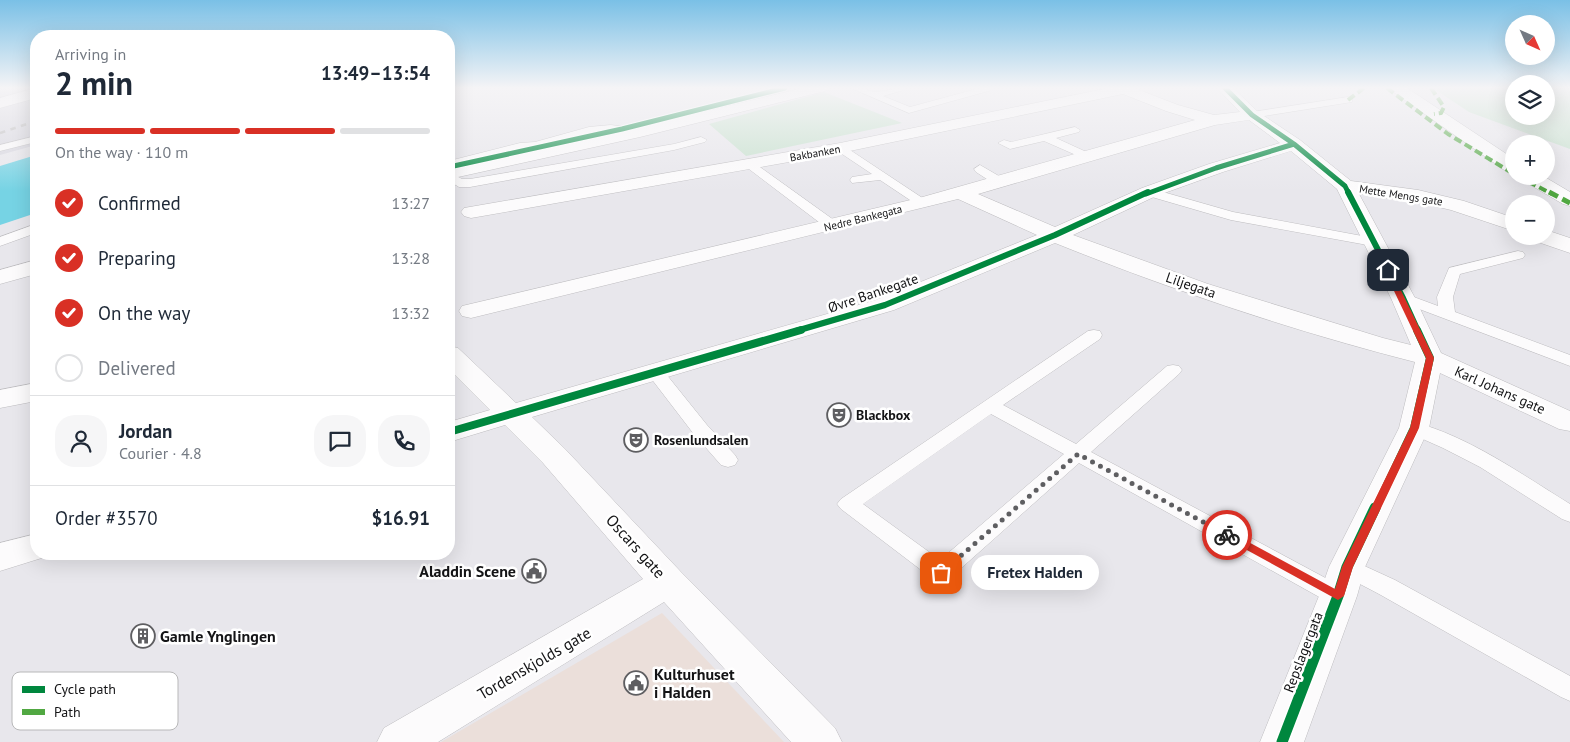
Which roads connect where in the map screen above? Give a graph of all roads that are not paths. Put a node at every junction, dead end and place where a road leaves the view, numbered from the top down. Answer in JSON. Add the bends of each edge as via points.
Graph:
{"nodes":[{"id":1,"x":678,"y":123,"type":"edge"},
{"id":2,"x":962,"y":123,"type":"edge"},
{"id":3,"x":1204,"y":123,"type":"edge"},
{"id":4,"x":1264,"y":123,"type":"edge"},
{"id":5,"x":1448,"y":123,"type":"edge"},
{"id":6,"x":1075,"y":130,"type":"dead end"},
{"id":7,"x":640,"y":132,"type":"junction"},
{"id":8,"x":1045,"y":138,"type":"junction"},
{"id":9,"x":30,"y":140,"type":"edge"},
{"id":10,"x":701,"y":140,"type":"dead end"},
{"id":11,"x":1004,"y":143,"type":"dead end"},
{"id":12,"x":1294,"y":144,"type":"junction"},
{"id":13,"x":569,"y":147,"type":"junction"},
{"id":14,"x":0,"y":148,"type":"edge"},
{"id":15,"x":840,"y":148,"type":"junction"},
{"id":16,"x":1089,"y":156,"type":"junction"},
{"id":17,"x":455,"y":162,"type":"edge"},
{"id":18,"x":1505,"y":162,"type":"edge"},
{"id":19,"x":577,"y":164,"type":"junction"},
{"id":20,"x":749,"y":164,"type":"junction"},
{"id":21,"x":980,"y":169,"type":"dead end"},
{"id":22,"x":455,"y":173,"type":"edge"},
{"id":23,"x":882,"y":176,"type":"junction"},
{"id":24,"x":455,"y":179,"type":"edge"},
{"id":25,"x":856,"y":180,"type":"dead end"},
{"id":26,"x":1000,"y":182,"type":"junction"},
{"id":27,"x":1544,"y":185,"type":"edge"},
{"id":28,"x":1345,"y":186,"type":"junction"},
{"id":29,"x":1149,"y":192,"type":"junction"},
{"id":30,"x":960,"y":193,"type":"junction"},
{"id":31,"x":1570,"y":200,"type":"edge"},
{"id":32,"x":924,"y":204,"type":"junction"},
{"id":33,"x":471,"y":212,"type":"dead end"},
{"id":34,"x":1505,"y":222,"type":"edge"},
{"id":35,"x":833,"y":226,"type":"junction"},
{"id":36,"x":30,"y":230,"type":"edge"},
{"id":37,"x":1055,"y":235,"type":"junction"},
{"id":38,"x":1555,"y":240,"type":"edge"},
{"id":39,"x":0,"y":242,"type":"edge"},
{"id":40,"x":1373,"y":242,"type":"junction"},
{"id":41,"x":1570,"y":246,"type":"edge"},
{"id":42,"x":1518,"y":255,"type":"dead end"},
{"id":43,"x":30,"y":269,"type":"edge"},
{"id":44,"x":0,"y":277,"type":"edge"},
{"id":45,"x":1403,"y":298,"type":"junction"},
{"id":46,"x":471,"y":311,"type":"dead end"},
{"id":47,"x":1447,"y":314,"type":"junction"},
{"id":48,"x":1094,"y":335,"type":"dead end"},
{"id":49,"x":1430,"y":358,"type":"junction"},
{"id":50,"x":455,"y":360,"type":"edge"},
{"id":51,"x":1570,"y":361,"type":"edge"},
{"id":52,"x":1173,"y":370,"type":"dead end"},
{"id":53,"x":656,"y":373,"type":"junction"},
{"id":54,"x":30,"y":393,"type":"edge"},
{"id":55,"x":0,"y":399,"type":"edge"},
{"id":56,"x":990,"y":406,"type":"junction"},
{"id":57,"x":509,"y":414,"type":"junction"},
{"id":58,"x":1570,"y":422,"type":"edge"},
{"id":59,"x":1414,"y":428,"type":"junction"},
{"id":60,"x":455,"y":430,"type":"edge"},
{"id":61,"x":1078,"y":454,"type":"junction"},
{"id":62,"x":728,"y":460,"type":"dead end"},
{"id":63,"x":1570,"y":514,"type":"edge"},
{"id":64,"x":30,"y":549,"type":"edge"},
{"id":65,"x":0,"y":557,"type":"edge"},
{"id":66,"x":1343,"y":581,"type":"junction"},
{"id":67,"x":668,"y":582,"type":"junction"},
{"id":68,"x":1570,"y":688,"type":"edge"},
{"id":69,"x":399,"y":742,"type":"edge"},
{"id":70,"x":820,"y":742,"type":"edge"},
{"id":71,"x":1282,"y":742,"type":"edge"}],
"edges":[{"from":1,"to":7,"type":"street"},
{"from":2,"to":15,"type":"street","name":"Bakbanken"},
{"from":3,"to":16,"type":"street","name":"Nedre Bankegata"},
{"from":4,"to":12,"type":"street"},
{"from":5,"to":18,"type":"street"},
{"from":6,"to":8,"type":"lane"},
{"from":7,"to":13,"type":"street"},
{"from":7,"to":17,"type":"lane","via":[[611,128],[590,130]]},
{"from":8,"to":11,"type":"lane","via":[[1010,146]]},
{"from":8,"to":16,"type":"lane"},
{"from":9,"to":14,"type":"lane"},
{"from":10,"to":19,"type":"lane"},
{"from":12,"to":28,"type":"street"},
{"from":12,"to":29,"type":"street","name":"Øvre Bankegate"},
{"from":13,"to":19,"type":"lane","via":[[577,155]]},
{"from":13,"to":22,"type":"street"},
{"from":15,"to":20,"type":"street","name":"Bakbanken"},
{"from":15,"to":23,"type":"lane"},
{"from":16,"to":26,"type":"street","name":"Nedre Bankegata"},
{"from":19,"to":24,"type":"lane","via":[[470,183],[459,183]]},
{"from":20,"to":33,"type":"street","name":"Bakbanken"},
{"from":20,"to":35,"type":"lane"},
{"from":21,"to":26,"type":"lane"},
{"from":23,"to":25,"type":"lane"},
{"from":23,"to":32,"type":"lane"},
{"from":26,"to":30,"type":"street","name":"Nedre Bankegata"},
{"from":27,"to":31,"type":"street"},
{"from":28,"to":34,"type":"street","name":"Mette Mengs gate","via":[[1418,196]]},
{"from":28,"to":40,"type":"street"},
{"from":29,"to":37,"type":"street","name":"Øvre Bankegate"},
{"from":29,"to":40,"type":"lane","via":[[1231,216]]},
{"from":30,"to":32,"type":"street","name":"Nedre Bankegata"},
{"from":30,"to":37,"type":"street","name":"Liljegata"},
{"from":32,"to":35,"type":"street","name":"Nedre Bankegata"},
{"from":35,"to":46,"type":"street","name":"Nedre Bankegata"},
{"from":36,"to":39,"type":"lane"},
{"from":37,"to":49,"type":"street","name":"Liljegata","via":[[1200,289],[1374,344]]},
{"from":37,"to":53,"type":"street","name":"Øvre Bankegate","via":[[885,305]]},
{"from":38,"to":41,"type":"street"},
{"from":40,"to":45,"type":"street"},
{"from":42,"to":47,"type":"lane","via":[[1454,271],[1445,297]]},
{"from":43,"to":44,"type":"street"},
{"from":45,"to":47,"type":"lane"},
{"from":45,"to":49,"type":"street"},
{"from":47,"to":51,"type":"lane"},
{"from":48,"to":56,"type":"lane"},
{"from":49,"to":58,"type":"street","name":"Karl Johans gate"},
{"from":49,"to":59,"type":"street","name":"Repslagergata"},
{"from":50,"to":57,"type":"street","name":"Oscars gate"},
{"from":52,"to":61,"type":"lane"},
{"from":53,"to":57,"type":"street","name":"Øvre Bankegate"},
{"from":53,"to":62,"type":"lane"},
{"from":54,"to":55,"type":"street"},
{"from":56,"to":61,"type":"lane"},
{"from":56,"to":61,"type":"lane","via":[[848,504],[941,573]]},
{"from":57,"to":60,"type":"street","name":"Øvre Bankegate"},
{"from":57,"to":67,"type":"street","name":"Oscars gate","via":[[554,456]]},
{"from":59,"to":63,"type":"lane","via":[[1487,462]]},
{"from":59,"to":66,"type":"street","name":"Repslagergata"},
{"from":61,"to":66,"type":"lane"},
{"from":64,"to":65,"type":"street"},
{"from":66,"to":68,"type":"lane","via":[[1387,586]]},
{"from":66,"to":71,"type":"street","name":"Repslagergata"},
{"from":67,"to":69,"type":"street","name":"Tordenskjolds gate"},
{"from":67,"to":70,"type":"street","name":"Oscars gate"}]}
